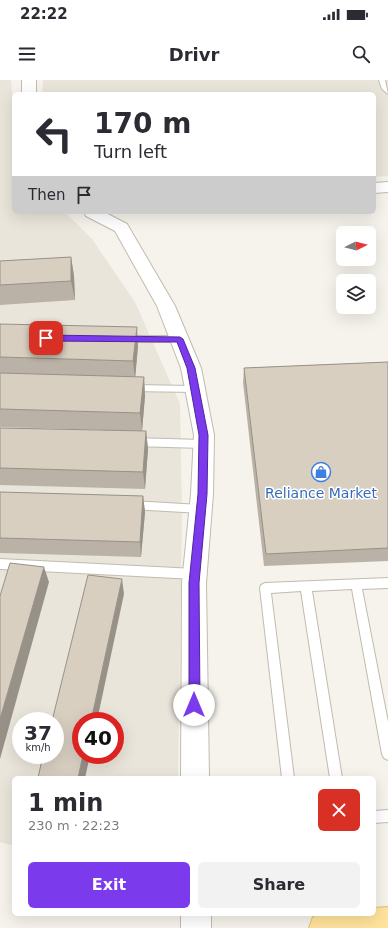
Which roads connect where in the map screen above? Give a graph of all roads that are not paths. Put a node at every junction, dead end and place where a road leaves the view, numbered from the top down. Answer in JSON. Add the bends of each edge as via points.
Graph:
{"nodes":[{"id":1,"x":29,"y":80,"type":"edge"},
{"id":2,"x":382,"y":80,"type":"edge"},
{"id":3,"x":29,"y":92,"type":"edge"},
{"id":4,"x":388,"y":92,"type":"edge"},
{"id":5,"x":388,"y":187,"type":"edge"},
{"id":6,"x":376,"y":188,"type":"edge"},
{"id":7,"x":96,"y":214,"type":"edge"},
{"id":8,"x":116,"y":339,"type":"edge"},
{"id":9,"x":180,"y":339,"type":"junction"},
{"id":10,"x":122,"y":387,"type":"edge"},
{"id":11,"x":195,"y":388,"type":"junction"},
{"id":12,"x":122,"y":441,"type":"edge"},
{"id":13,"x":203,"y":444,"type":"junction"},
{"id":14,"x":120,"y":504,"type":"edge"},
{"id":15,"x":201,"y":509,"type":"junction"},
{"id":16,"x":0,"y":564,"type":"edge"},
{"id":17,"x":195,"y":574,"type":"junction"},
{"id":18,"x":356,"y":584,"type":"junction"},
{"id":19,"x":388,"y":584,"type":"edge"},
{"id":20,"x":306,"y":586,"type":"junction"},
{"id":21,"x":388,"y":754,"type":"edge"},
{"id":22,"x":195,"y":776,"type":"edge"},
{"id":23,"x":288,"y":776,"type":"edge"},
{"id":24,"x":336,"y":776,"type":"edge"},
{"id":25,"x":388,"y":816,"type":"edge"},
{"id":26,"x":376,"y":817,"type":"edge"},
{"id":27,"x":196,"y":916,"type":"edge"},
{"id":28,"x":368,"y":920,"type":"edge"},
{"id":29,"x":196,"y":928,"type":"edge"},
{"id":30,"x":324,"y":928,"type":"edge"}],
"edges":[{"from":1,"to":3,"type":"street"},
{"from":2,"to":4,"type":"lane"},
{"from":5,"to":6,"type":"street"},
{"from":7,"to":9,"type":"street","via":[[121,228],[166,306]]},
{"from":8,"to":9,"type":"lane"},
{"from":9,"to":11,"type":"street","via":[[191,368]]},
{"from":10,"to":11,"type":"lane"},
{"from":11,"to":13,"type":"street","via":[[204,435]]},
{"from":12,"to":13,"type":"lane"},
{"from":13,"to":15,"type":"street"},
{"from":14,"to":15,"type":"lane"},
{"from":15,"to":17,"type":"street"},
{"from":16,"to":17,"type":"lane"},
{"from":17,"to":22,"type":"street"},
{"from":18,"to":19,"type":"lane"},
{"from":18,"to":20,"type":"lane"},
{"from":18,"to":21,"type":"lane"},
{"from":20,"to":23,"type":"lane","via":[[265,588]]},
{"from":20,"to":24,"type":"lane"},
{"from":25,"to":26,"type":"lane"},
{"from":27,"to":29,"type":"street"},
{"from":28,"to":30,"type":"main road"}]}
